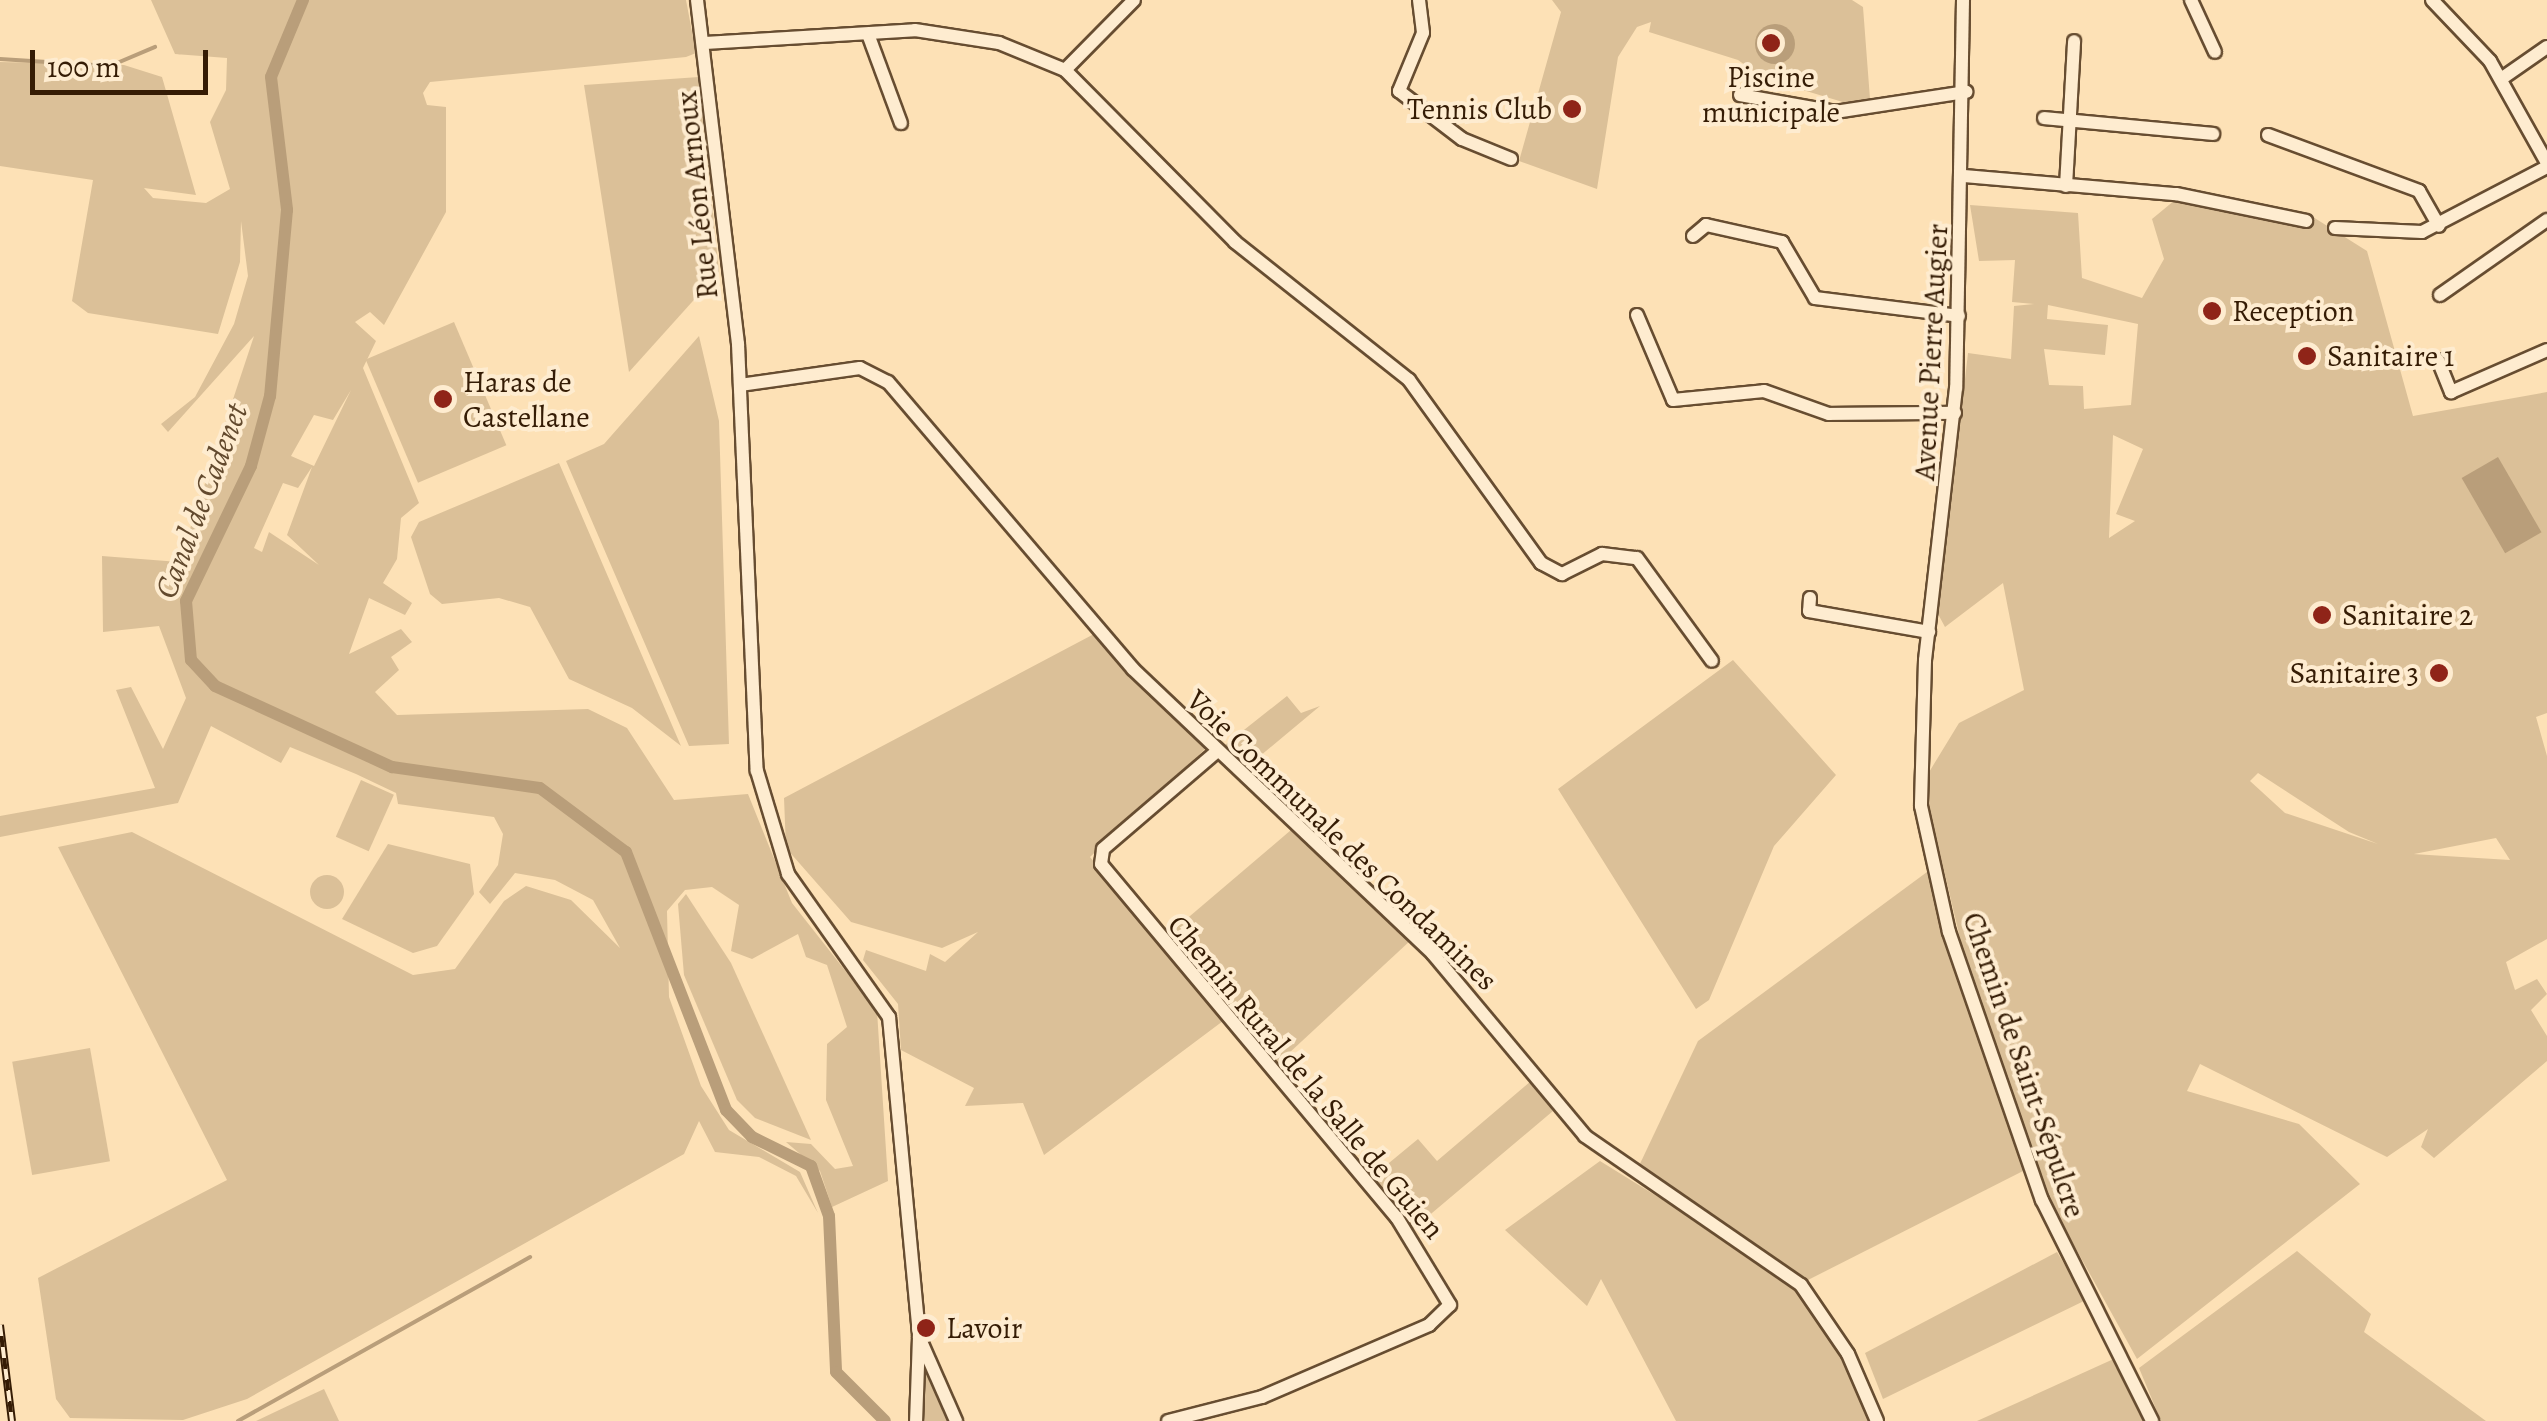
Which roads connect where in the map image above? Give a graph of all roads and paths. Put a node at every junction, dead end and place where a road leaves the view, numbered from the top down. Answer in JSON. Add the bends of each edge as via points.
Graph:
{"nodes":[{"id":1,"x":697,"y":0,"type":"edge"},
{"id":2,"x":1134,"y":0,"type":"edge"},
{"id":3,"x":1419,"y":0,"type":"edge"},
{"id":4,"x":1963,"y":0,"type":"edge"},
{"id":5,"x":2191,"y":0,"type":"edge"},
{"id":6,"x":2432,"y":0,"type":"edge"},
{"id":7,"x":868,"y":34,"type":"junction"},
{"id":8,"x":2074,"y":41,"type":"dead end"},
{"id":9,"x":706,"y":43,"type":"junction"},
{"id":10,"x":2547,"y":47,"type":"edge"},
{"id":11,"x":2215,"y":52,"type":"dead end"},
{"id":12,"x":1065,"y":70,"type":"junction"},
{"id":13,"x":2501,"y":79,"type":"junction"},
{"id":14,"x":1966,"y":92,"type":"junction"},
{"id":15,"x":1740,"y":94,"type":"dead end"},
{"id":16,"x":2044,"y":118,"type":"dead end"},
{"id":17,"x":2068,"y":120,"type":"junction"},
{"id":18,"x":902,"y":123,"type":"dead end"},
{"id":19,"x":2214,"y":134,"type":"dead end"},
{"id":20,"x":2268,"y":136,"type":"dead end"},
{"id":21,"x":2541,"y":137,"type":"edge"},
{"id":22,"x":1511,"y":159,"type":"dead end"},
{"id":23,"x":2547,"y":165,"type":"edge"},
{"id":24,"x":1964,"y":176,"type":"junction"},
{"id":25,"x":2066,"y":186,"type":"junction"},
{"id":26,"x":2547,"y":220,"type":"edge"},
{"id":27,"x":2306,"y":222,"type":"dead end"},
{"id":28,"x":2439,"y":226,"type":"junction"},
{"id":29,"x":2335,"y":228,"type":"dead end"},
{"id":30,"x":1693,"y":236,"type":"dead end"},
{"id":31,"x":2440,"y":294,"type":"dead end"},
{"id":32,"x":1636,"y":316,"type":"dead end"},
{"id":33,"x":1959,"y":316,"type":"junction"},
{"id":34,"x":2547,"y":350,"type":"edge"},
{"id":35,"x":2438,"y":360,"type":"dead end"},
{"id":36,"x":740,"y":385,"type":"junction"},
{"id":37,"x":1954,"y":413,"type":"junction"},
{"id":38,"x":1810,"y":598,"type":"dead end"},
{"id":39,"x":1929,"y":632,"type":"junction"},
{"id":40,"x":1712,"y":661,"type":"dead end"},
{"id":41,"x":1922,"y":705,"type":"joint"},
{"id":42,"x":1216,"y":752,"type":"junction"},
{"id":43,"x":919,"y":1337,"type":"junction"},
{"id":44,"x":916,"y":1421,"type":"edge"},
{"id":45,"x":956,"y":1421,"type":"edge"},
{"id":46,"x":1168,"y":1421,"type":"edge"},
{"id":47,"x":1876,"y":1421,"type":"edge"},
{"id":48,"x":2152,"y":1421,"type":"edge"}],
"edges":[{"from":1,"to":9,"type":"street","name":"Rue Léon Arnoux"},
{"from":2,"to":12,"type":"street"},
{"from":3,"to":22,"type":"street","via":[[1423,33],[1399,91],[1462,139]]},
{"from":4,"to":14,"type":"street","name":"Avenue Pierre Augier"},
{"from":5,"to":11,"type":"street"},
{"from":6,"to":13,"type":"street"},
{"from":7,"to":9,"type":"street"},
{"from":7,"to":12,"type":"street","via":[[959,34]]},
{"from":7,"to":18,"type":"street"},
{"from":8,"to":17,"type":"street"},
{"from":9,"to":36,"type":"street","name":"Rue Léon Arnoux"},
{"from":10,"to":13,"type":"street"},
{"from":12,"to":40,"type":"street","via":[[1235,242],[1409,380],[1541,563],[1562,574],[1602,554],[1637,558]]},
{"from":13,"to":21,"type":"street"},
{"from":14,"to":15,"type":"street","via":[[1835,112]]},
{"from":14,"to":24,"type":"street","name":"Avenue Pierre Augier"},
{"from":16,"to":17,"type":"street"},
{"from":17,"to":19,"type":"street"},
{"from":17,"to":25,"type":"street"},
{"from":20,"to":28,"type":"street","via":[[2419,191]]},
{"from":21,"to":23,"type":"street"},
{"from":23,"to":28,"type":"street"},
{"from":24,"to":25,"type":"street"},
{"from":24,"to":33,"type":"street","name":"Avenue Pierre Augier"},
{"from":25,"to":27,"type":"street","via":[[2176,194]]},
{"from":26,"to":31,"type":"street"},
{"from":28,"to":29,"type":"street","via":[[2382,237]]},
{"from":30,"to":33,"type":"street","via":[[1706,225],[1782,242],[1815,298]]},
{"from":32,"to":37,"type":"street","via":[[1673,400],[1764,391],[1829,414]]},
{"from":33,"to":37,"type":"street","name":"Avenue Pierre Augier"},
{"from":34,"to":35,"type":"street","via":[[2451,392]]},
{"from":36,"to":42,"type":"street","name":"Voie Communale des Condamines","via":[[851,368],[880,374],[1133,670]]},
{"from":36,"to":43,"type":"street","name":"Rue Léon Arnoux","via":[[744,602],[764,810],[788,874],[889,1017]]},
{"from":37,"to":39,"type":"street","name":"Avenue Pierre Augier"},
{"from":38,"to":39,"type":"street","via":[[1809,610]]},
{"from":39,"to":41,"type":"street","name":"Avenue Pierre Augier"},
{"from":41,"to":48,"type":"street","name":"Chemin de Saint-Sépulcre","via":[[1917,771],[1928,846],[1980,1032],[2057,1235]]},
{"from":42,"to":46,"type":"street","name":"Chemin Rural de la Salle de Guien","via":[[1103,849],[1101,864],[1398,1218],[1450,1305],[1428,1325],[1262,1398]]},
{"from":42,"to":47,"type":"street","name":"Voie Communale des Condamines","via":[[1432,954],[1585,1136],[1802,1285],[1848,1354]]},
{"from":43,"to":44,"type":"street"},
{"from":43,"to":45,"type":"street"}]}
